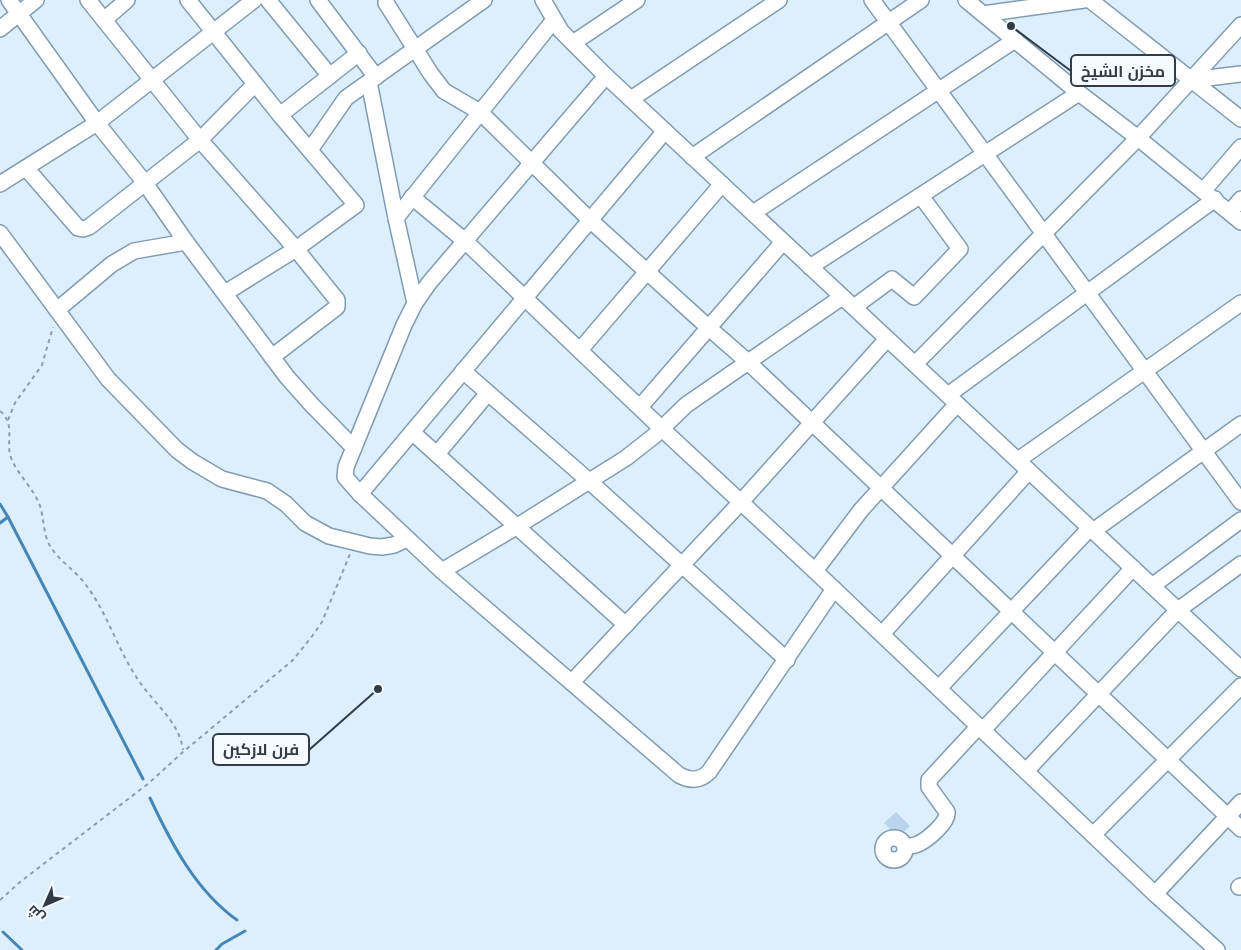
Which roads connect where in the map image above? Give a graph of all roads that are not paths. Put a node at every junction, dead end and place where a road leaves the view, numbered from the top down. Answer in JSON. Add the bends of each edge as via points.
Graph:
{"nodes":[{"id":1,"x":9,"y":0,"type":"edge"},
{"id":2,"x":36,"y":0,"type":"edge"},
{"id":3,"x":88,"y":0,"type":"edge"},
{"id":4,"x":127,"y":0,"type":"edge"},
{"id":5,"x":188,"y":0,"type":"edge"},
{"id":6,"x":254,"y":0,"type":"edge"},
{"id":7,"x":268,"y":0,"type":"edge"},
{"id":8,"x":318,"y":0,"type":"edge"},
{"id":9,"x":386,"y":0,"type":"edge"},
{"id":10,"x":484,"y":0,"type":"edge"},
{"id":11,"x":542,"y":0,"type":"edge"},
{"id":12,"x":637,"y":0,"type":"edge"},
{"id":13,"x":779,"y":0,"type":"edge"},
{"id":14,"x":872,"y":0,"type":"edge"},
{"id":15,"x":922,"y":0,"type":"edge"},
{"id":16,"x":966,"y":0,"type":"edge"},
{"id":17,"x":1084,"y":0,"type":"edge"},
{"id":18,"x":1090,"y":0,"type":"edge"},
{"id":19,"x":18,"y":13,"type":"junction"},
{"id":20,"x":983,"y":14,"type":"junction"},
{"id":21,"x":104,"y":20,"type":"junction"},
{"id":22,"x":554,"y":20,"type":"junction"},
{"id":23,"x":888,"y":22,"type":"junction"},
{"id":24,"x":1241,"y":25,"type":"edge"},
{"id":25,"x":0,"y":29,"type":"edge"},
{"id":26,"x":213,"y":32,"type":"junction"},
{"id":27,"x":1015,"y":40,"type":"junction"},
{"id":28,"x":573,"y":43,"type":"junction"},
{"id":29,"x":416,"y":49,"type":"junction"},
{"id":30,"x":359,"y":53,"type":"junction"},
{"id":31,"x":1241,"y":74,"type":"edge"},
{"id":32,"x":330,"y":76,"type":"junction"},
{"id":33,"x":606,"y":76,"type":"junction"},
{"id":34,"x":151,"y":80,"type":"junction"},
{"id":35,"x":373,"y":80,"type":"junction"},
{"id":36,"x":1192,"y":80,"type":"junction"},
{"id":37,"x":255,"y":84,"type":"junction"},
{"id":38,"x":938,"y":91,"type":"junction"},
{"id":39,"x":1079,"y":93,"type":"junction"},
{"id":40,"x":631,"y":99,"type":"junction"},
{"id":41,"x":480,"y":112,"type":"junction"},
{"id":42,"x":280,"y":115,"type":"junction"},
{"id":43,"x":1241,"y":119,"type":"edge"},
{"id":44,"x":97,"y":123,"type":"junction"},
{"id":45,"x":664,"y":131,"type":"junction"},
{"id":46,"x":1138,"y":138,"type":"junction"},
{"id":47,"x":200,"y":140,"type":"junction"},
{"id":48,"x":1241,"y":147,"type":"edge"},
{"id":49,"x":310,"y":150,"type":"junction"},
{"id":50,"x":984,"y":154,"type":"junction"},
{"id":51,"x":692,"y":157,"type":"junction"},
{"id":52,"x":532,"y":163,"type":"junction"},
{"id":53,"x":26,"y":168,"type":"junction"},
{"id":54,"x":145,"y":183,"type":"junction"},
{"id":55,"x":0,"y":184,"type":"edge"},
{"id":56,"x":722,"y":184,"type":"junction"},
{"id":57,"x":1209,"y":195,"type":"junction"},
{"id":58,"x":921,"y":196,"type":"junction"},
{"id":59,"x":412,"y":197,"type":"junction"},
{"id":60,"x":1241,"y":199,"type":"edge"},
{"id":61,"x":753,"y":214,"type":"junction"},
{"id":62,"x":1236,"y":217,"type":"edge"},
{"id":63,"x":396,"y":218,"type":"junction"},
{"id":64,"x":590,"y":220,"type":"junction"},
{"id":65,"x":1044,"y":232,"type":"junction"},
{"id":66,"x":0,"y":233,"type":"edge"},
{"id":67,"x":465,"y":241,"type":"junction"},
{"id":68,"x":186,"y":242,"type":"junction"},
{"id":69,"x":783,"y":242,"type":"junction"},
{"id":70,"x":296,"y":249,"type":"junction"},
{"id":71,"x":810,"y":267,"type":"junction"},
{"id":72,"x":646,"y":271,"type":"junction"},
{"id":73,"x":1087,"y":293,"type":"junction"},
{"id":74,"x":225,"y":294,"type":"junction"},
{"id":75,"x":525,"y":297,"type":"junction"},
{"id":76,"x":848,"y":302,"type":"junction"},
{"id":77,"x":415,"y":303,"type":"junction"},
{"id":78,"x":1241,"y":303,"type":"edge"},
{"id":79,"x":57,"y":310,"type":"junction"},
{"id":80,"x":708,"y":328,"type":"junction"},
{"id":81,"x":887,"y":339,"type":"junction"},
{"id":82,"x":580,"y":350,"type":"junction"},
{"id":83,"x":272,"y":357,"type":"junction"},
{"id":84,"x":748,"y":362,"type":"junction"},
{"id":85,"x":915,"y":364,"type":"junction"},
{"id":86,"x":463,"y":371,"type":"junction"},
{"id":87,"x":1144,"y":371,"type":"junction"},
{"id":88,"x":488,"y":393,"type":"junction"},
{"id":89,"x":952,"y":400,"type":"junction"},
{"id":90,"x":640,"y":407,"type":"junction"},
{"id":91,"x":813,"y":422,"type":"junction"},
{"id":92,"x":1241,"y":424,"type":"edge"},
{"id":93,"x":661,"y":428,"type":"junction"},
{"id":94,"x":412,"y":432,"type":"junction"},
{"id":95,"x":354,"y":448,"type":"junction"},
{"id":96,"x":1204,"y":452,"type":"junction"},
{"id":97,"x":437,"y":454,"type":"junction"},
{"id":98,"x":1023,"y":466,"type":"junction"},
{"id":99,"x":589,"y":481,"type":"junction"},
{"id":100,"x":880,"y":487,"type":"junction"},
{"id":101,"x":360,"y":494,"type":"junction"},
{"id":102,"x":741,"y":502,"type":"junction"},
{"id":103,"x":1241,"y":502,"type":"edge"},
{"id":104,"x":1241,"y":520,"type":"edge"},
{"id":105,"x":516,"y":527,"type":"junction"},
{"id":106,"x":1092,"y":530,"type":"junction"},
{"id":107,"x":407,"y":539,"type":"junction"},
{"id":108,"x":953,"y":555,"type":"junction"},
{"id":109,"x":1241,"y":564,"type":"edge"},
{"id":110,"x":682,"y":566,"type":"junction"},
{"id":111,"x":1133,"y":568,"type":"junction"},
{"id":112,"x":442,"y":571,"type":"junction"},
{"id":113,"x":816,"y":571,"type":"junction"},
{"id":114,"x":1152,"y":586,"type":"junction"},
{"id":115,"x":834,"y":589,"type":"junction"},
{"id":116,"x":1178,"y":610,"type":"junction"},
{"id":117,"x":1012,"y":611,"type":"junction"},
{"id":118,"x":626,"y":625,"type":"junction"},
{"id":119,"x":882,"y":634,"type":"junction"},
{"id":120,"x":1055,"y":652,"type":"junction"},
{"id":121,"x":787,"y":660,"type":"junction"},
{"id":122,"x":1240,"y":665,"type":"edge"},
{"id":123,"x":572,"y":682,"type":"junction"},
{"id":124,"x":1241,"y":686,"type":"edge"},
{"id":125,"x":939,"y":688,"type":"junction"},
{"id":126,"x":1099,"y":694,"type":"junction"},
{"id":127,"x":981,"y":728,"type":"junction"},
{"id":128,"x":1168,"y":760,"type":"junction"},
{"id":129,"x":1026,"y":771,"type":"junction"},
{"id":130,"x":1241,"y":802,"type":"edge"},
{"id":131,"x":1228,"y":816,"type":"junction"},
{"id":132,"x":1241,"y":828,"type":"edge"},
{"id":133,"x":1093,"y":835,"type":"junction"},
{"id":134,"x":905,"y":847,"type":"dead end"},
{"id":135,"x":1155,"y":894,"type":"junction"},
{"id":136,"x":1217,"y":950,"type":"edge"}],
"edges":[{"from":1,"to":19,"type":"street"},
{"from":2,"to":19,"type":"street"},
{"from":3,"to":21,"type":"street"},
{"from":4,"to":21,"type":"street"},
{"from":5,"to":26,"type":"street"},
{"from":6,"to":26,"type":"street"},
{"from":7,"to":32,"type":"street"},
{"from":8,"to":30,"type":"street"},
{"from":9,"to":29,"type":"street"},
{"from":10,"to":29,"type":"street"},
{"from":11,"to":22,"type":"street"},
{"from":12,"to":28,"type":"street"},
{"from":13,"to":40,"type":"street"},
{"from":14,"to":23,"type":"street"},
{"from":15,"to":23,"type":"street"},
{"from":16,"to":20,"type":"street"},
{"from":17,"to":20,"type":"street"},
{"from":18,"to":36,"type":"street"},
{"from":19,"to":25,"type":"street"},
{"from":19,"to":44,"type":"street"},
{"from":20,"to":27,"type":"street"},
{"from":21,"to":34,"type":"street"},
{"from":22,"to":28,"type":"street"},
{"from":22,"to":41,"type":"street"},
{"from":23,"to":38,"type":"street"},
{"from":23,"to":51,"type":"street"},
{"from":24,"to":36,"type":"street"},
{"from":26,"to":34,"type":"street"},
{"from":26,"to":37,"type":"street"},
{"from":27,"to":38,"type":"street"},
{"from":27,"to":39,"type":"street"},
{"from":28,"to":33,"type":"street"},
{"from":29,"to":35,"type":"street"},
{"from":29,"to":41,"type":"street","via":[[444,91]]},
{"from":30,"to":32,"type":"street"},
{"from":30,"to":35,"type":"street"},
{"from":31,"to":36,"type":"street"},
{"from":32,"to":42,"type":"street"},
{"from":33,"to":40,"type":"street"},
{"from":33,"to":52,"type":"street"},
{"from":34,"to":44,"type":"street"},
{"from":34,"to":47,"type":"street"},
{"from":35,"to":49,"type":"street","via":[[346,98]]},
{"from":35,"to":63,"type":"street"},
{"from":36,"to":43,"type":"street"},
{"from":36,"to":46,"type":"street"},
{"from":37,"to":42,"type":"street"},
{"from":37,"to":47,"type":"street"},
{"from":38,"to":50,"type":"street"},
{"from":38,"to":61,"type":"street"},
{"from":39,"to":46,"type":"street"},
{"from":39,"to":50,"type":"street"},
{"from":40,"to":45,"type":"street"},
{"from":41,"to":52,"type":"street"},
{"from":41,"to":59,"type":"street"},
{"from":42,"to":49,"type":"street"},
{"from":44,"to":53,"type":"street"},
{"from":44,"to":54,"type":"street"},
{"from":45,"to":51,"type":"street"},
{"from":45,"to":64,"type":"street"},
{"from":46,"to":57,"type":"street"},
{"from":46,"to":65,"type":"street"},
{"from":47,"to":54,"type":"street"},
{"from":47,"to":70,"type":"street"},
{"from":48,"to":57,"type":"street"},
{"from":49,"to":70,"type":"street","via":[[356,204]]},
{"from":50,"to":58,"type":"street"},
{"from":50,"to":65,"type":"street"},
{"from":51,"to":56,"type":"street"},
{"from":52,"to":64,"type":"street"},
{"from":52,"to":67,"type":"street"},
{"from":53,"to":54,"type":"street","via":[[72,222],[83,229]]},
{"from":53,"to":55,"type":"street"},
{"from":54,"to":68,"type":"street"},
{"from":56,"to":61,"type":"street"},
{"from":56,"to":72,"type":"street"},
{"from":57,"to":62,"type":"street"},
{"from":57,"to":73,"type":"street"},
{"from":58,"to":71,"type":"street"},
{"from":58,"to":76,"type":"street","via":[[960,249],[914,297],[892,279]]},
{"from":59,"to":63,"type":"street"},
{"from":59,"to":67,"type":"street"},
{"from":60,"to":62,"type":"street"},
{"from":61,"to":69,"type":"street"},
{"from":63,"to":77,"type":"street"},
{"from":64,"to":72,"type":"street"},
{"from":64,"to":75,"type":"street"},
{"from":65,"to":73,"type":"street"},
{"from":65,"to":85,"type":"street"},
{"from":66,"to":79,"type":"street"},
{"from":67,"to":75,"type":"street"},
{"from":67,"to":77,"type":"street"},
{"from":68,"to":74,"type":"street"},
{"from":68,"to":79,"type":"street","via":[[134,252],[112,264]]},
{"from":69,"to":71,"type":"street"},
{"from":69,"to":80,"type":"street"},
{"from":70,"to":74,"type":"street"},
{"from":70,"to":83,"type":"street","via":[[338,304]]},
{"from":71,"to":76,"type":"street"},
{"from":72,"to":80,"type":"street"},
{"from":72,"to":82,"type":"street"},
{"from":73,"to":87,"type":"street"},
{"from":73,"to":89,"type":"street"},
{"from":74,"to":83,"type":"street"},
{"from":75,"to":82,"type":"street"},
{"from":75,"to":86,"type":"street"},
{"from":76,"to":81,"type":"street"},
{"from":76,"to":84,"type":"street"},
{"from":77,"to":95,"type":"street"},
{"from":78,"to":87,"type":"street"},
{"from":79,"to":107,"type":"street","via":[[108,379],[177,450],[193,462],[222,479],[277,497],[305,523],[329,536],[382,547]]},
{"from":80,"to":84,"type":"street"},
{"from":80,"to":90,"type":"street"},
{"from":81,"to":85,"type":"street"},
{"from":81,"to":91,"type":"street"},
{"from":82,"to":90,"type":"street"},
{"from":83,"to":95,"type":"street"},
{"from":84,"to":91,"type":"street"},
{"from":84,"to":93,"type":"street","via":[[686,405]]},
{"from":85,"to":89,"type":"street"},
{"from":86,"to":88,"type":"street"},
{"from":86,"to":94,"type":"street"},
{"from":87,"to":96,"type":"street"},
{"from":87,"to":98,"type":"street"},
{"from":88,"to":97,"type":"street"},
{"from":88,"to":99,"type":"street"},
{"from":89,"to":98,"type":"street"},
{"from":89,"to":100,"type":"street"},
{"from":90,"to":93,"type":"street"},
{"from":91,"to":100,"type":"street"},
{"from":91,"to":102,"type":"street"},
{"from":92,"to":96,"type":"street"},
{"from":93,"to":99,"type":"street","via":[[626,458]]},
{"from":93,"to":102,"type":"street"},
{"from":94,"to":97,"type":"street"},
{"from":94,"to":101,"type":"street"},
{"from":95,"to":101,"type":"street","via":[[345,477]]},
{"from":96,"to":103,"type":"street"},
{"from":96,"to":106,"type":"street"},
{"from":97,"to":105,"type":"street"},
{"from":98,"to":106,"type":"street"},
{"from":98,"to":108,"type":"street"},
{"from":99,"to":105,"type":"street"},
{"from":99,"to":110,"type":"street"},
{"from":100,"to":108,"type":"street"},
{"from":100,"to":113,"type":"street"},
{"from":101,"to":107,"type":"street"},
{"from":102,"to":110,"type":"street"},
{"from":102,"to":113,"type":"street"},
{"from":104,"to":114,"type":"street"},
{"from":105,"to":112,"type":"street"},
{"from":105,"to":118,"type":"street"},
{"from":106,"to":111,"type":"street"},
{"from":106,"to":117,"type":"street"},
{"from":107,"to":112,"type":"street"},
{"from":108,"to":117,"type":"street"},
{"from":108,"to":119,"type":"street"},
{"from":109,"to":116,"type":"street"},
{"from":110,"to":118,"type":"street"},
{"from":110,"to":121,"type":"street"},
{"from":111,"to":114,"type":"street"},
{"from":111,"to":120,"type":"street"},
{"from":112,"to":123,"type":"street"},
{"from":113,"to":115,"type":"street"},
{"from":114,"to":116,"type":"street"},
{"from":115,"to":119,"type":"street"},
{"from":115,"to":121,"type":"street"},
{"from":116,"to":122,"type":"street"},
{"from":116,"to":126,"type":"street"},
{"from":117,"to":120,"type":"street"},
{"from":117,"to":125,"type":"street"},
{"from":118,"to":123,"type":"street"},
{"from":119,"to":125,"type":"street"},
{"from":120,"to":126,"type":"street"},
{"from":120,"to":127,"type":"street"},
{"from":121,"to":123,"type":"street","via":[[709,772],[695,780],[679,775]]},
{"from":124,"to":128,"type":"street"},
{"from":125,"to":127,"type":"street"},
{"from":126,"to":128,"type":"street"},
{"from":126,"to":129,"type":"street"},
{"from":127,"to":129,"type":"street"},
{"from":127,"to":134,"type":"street","via":[[928,780],[929,787],[947,812],[944,823],[920,844]]},
{"from":128,"to":131,"type":"street"},
{"from":128,"to":133,"type":"street"},
{"from":129,"to":133,"type":"street"},
{"from":130,"to":131,"type":"street"},
{"from":131,"to":132,"type":"street"},
{"from":131,"to":135,"type":"street"},
{"from":133,"to":135,"type":"street"},
{"from":135,"to":136,"type":"street"}]}
